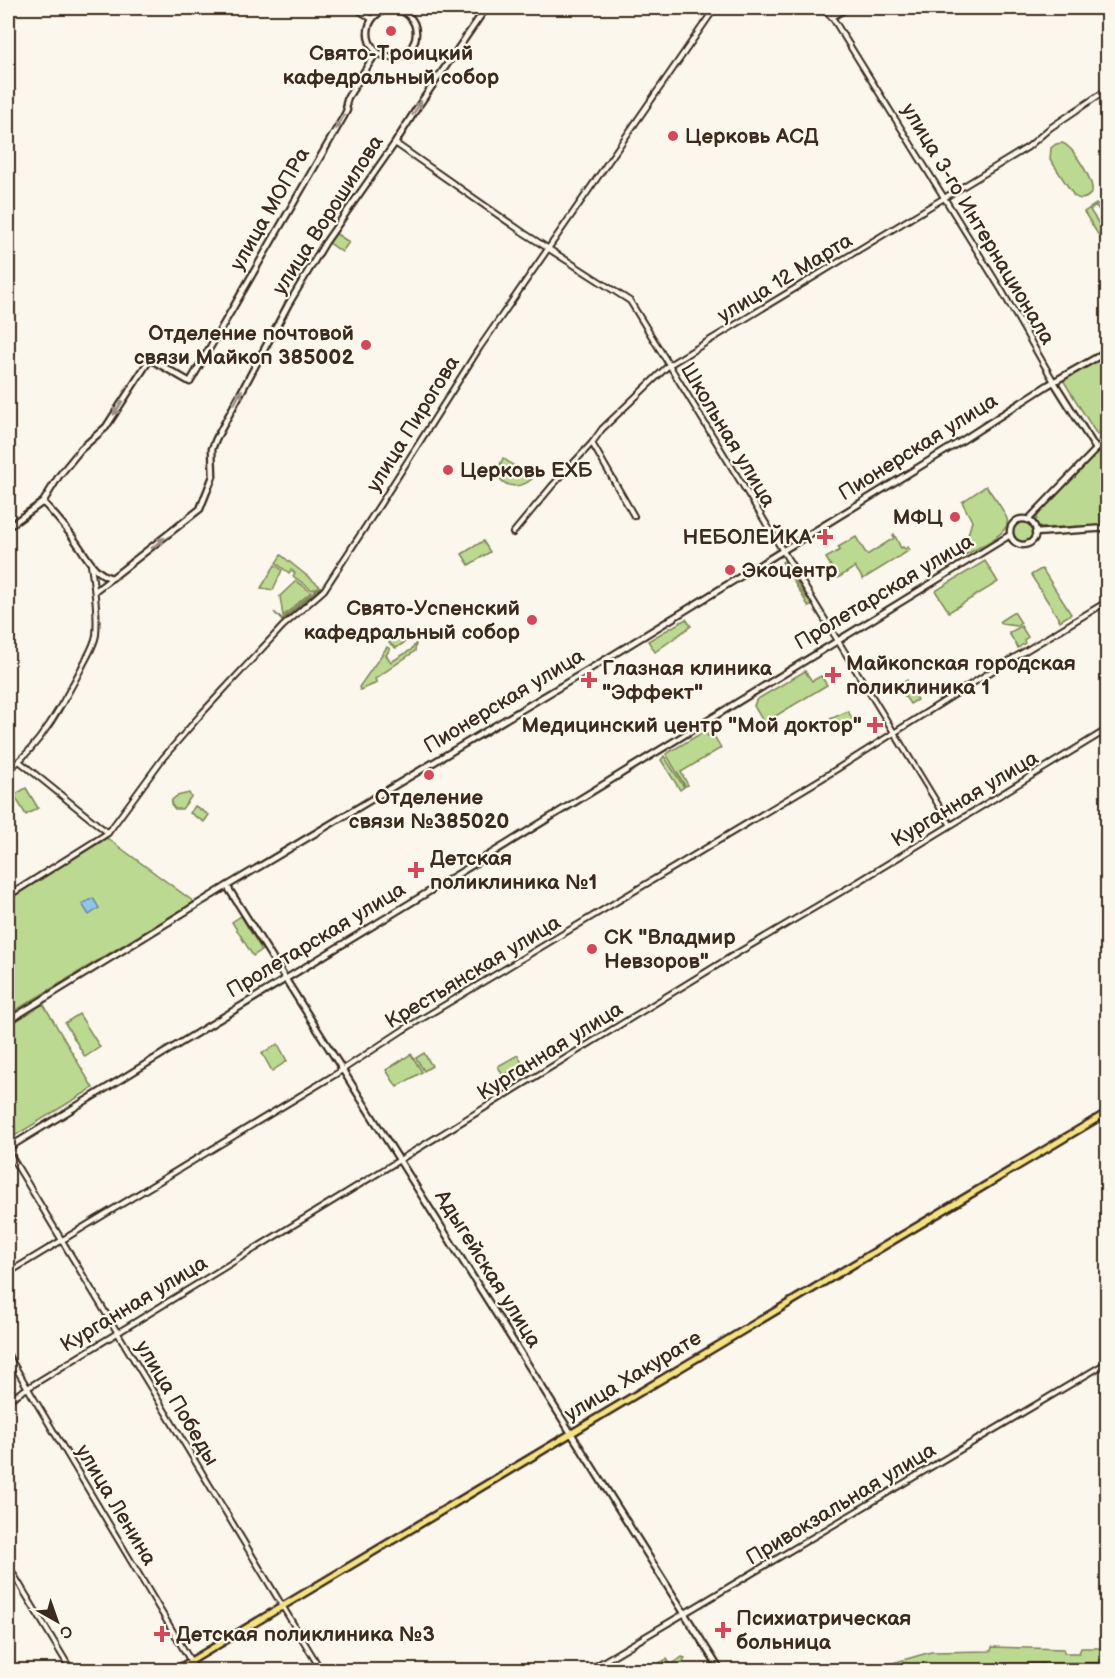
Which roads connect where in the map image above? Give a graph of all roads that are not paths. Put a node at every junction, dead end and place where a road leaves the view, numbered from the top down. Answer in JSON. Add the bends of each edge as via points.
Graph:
{"nodes":[{"id":1,"x":355,"y":8,"type":"edge"},
{"id":2,"x":486,"y":8,"type":"edge"},
{"id":3,"x":715,"y":8,"type":"edge"},
{"id":4,"x":823,"y":8,"type":"edge"},
{"id":5,"x":847,"y":8,"type":"edge"},
{"id":6,"x":407,"y":9,"type":"edge"},
{"id":7,"x":832,"y":17,"type":"junction"},
{"id":8,"x":372,"y":20,"type":"junction"},
{"id":9,"x":376,"y":53,"type":"junction"},
{"id":10,"x":1107,"y":89,"type":"edge"},
{"id":11,"x":395,"y":143,"type":"junction"},
{"id":12,"x":943,"y":199,"type":"junction"},
{"id":13,"x":548,"y":249,"type":"junction"},
{"id":14,"x":1107,"y":351,"type":"edge"},
{"id":15,"x":669,"y":365,"type":"junction"},
{"id":16,"x":1054,"y":382,"type":"junction"},
{"id":17,"x":1107,"y":437,"type":"edge"},
{"id":18,"x":592,"y":443,"type":"junction"},
{"id":19,"x":1096,"y":449,"type":"junction"},
{"id":20,"x":43,"y":502,"type":"junction"},
{"id":21,"x":634,"y":516,"type":"dead end"},
{"id":22,"x":1028,"y":520,"type":"junction"},
{"id":23,"x":8,"y":526,"type":"edge"},
{"id":24,"x":1107,"y":528,"type":"edge"},
{"id":25,"x":513,"y":533,"type":"dead end"},
{"id":26,"x":1035,"y":533,"type":"junction"},
{"id":27,"x":1010,"y":535,"type":"junction"},
{"id":28,"x":781,"y":550,"type":"junction"},
{"id":29,"x":91,"y":564,"type":"junction"},
{"id":30,"x":112,"y":578,"type":"junction"},
{"id":31,"x":94,"y":591,"type":"junction"},
{"id":32,"x":1107,"y":601,"type":"edge"},
{"id":33,"x":837,"y":640,"type":"junction"},
{"id":34,"x":1107,"y":729,"type":"edge"},
{"id":35,"x":893,"y":733,"type":"junction"},
{"id":36,"x":19,"y":761,"type":"junction"},
{"id":37,"x":8,"y":770,"type":"edge"},
{"id":38,"x":950,"y":824,"type":"junction"},
{"id":39,"x":108,"y":834,"type":"junction"},
{"id":40,"x":227,"y":886,"type":"junction"},
{"id":41,"x":8,"y":896,"type":"edge"},
{"id":42,"x":285,"y":979,"type":"junction"},
{"id":43,"x":8,"y":1021,"type":"edge"},
{"id":44,"x":343,"y":1070,"type":"junction"},
{"id":45,"x":1107,"y":1112,"type":"edge"},
{"id":46,"x":8,"y":1150,"type":"edge"},
{"id":47,"x":399,"y":1160,"type":"junction"},
{"id":48,"x":60,"y":1240,"type":"junction"},
{"id":49,"x":8,"y":1273,"type":"edge"},
{"id":50,"x":117,"y":1333,"type":"junction"},
{"id":51,"x":8,"y":1355,"type":"edge"},
{"id":52,"x":1107,"y":1362,"type":"edge"},
{"id":53,"x":27,"y":1388,"type":"junction"},
{"id":54,"x":8,"y":1400,"type":"edge"},
{"id":55,"x":570,"y":1433,"type":"junction"},
{"id":56,"x":8,"y":1565,"type":"edge"},
{"id":57,"x":282,"y":1606,"type":"junction"},
{"id":58,"x":684,"y":1615,"type":"junction"},
{"id":59,"x":191,"y":1661,"type":"junction"},
{"id":60,"x":70,"y":1671,"type":"edge"},
{"id":61,"x":176,"y":1671,"type":"edge"},
{"id":62,"x":196,"y":1671,"type":"edge"},
{"id":63,"x":321,"y":1671,"type":"edge"},
{"id":64,"x":589,"y":1671,"type":"edge"},
{"id":65,"x":720,"y":1671,"type":"edge"}],
"edges":[{"from":1,"to":8,"type":"street"},
{"from":11,"to":2,"type":"main road","name":"улица Ворошилова","one_way":true},
{"from":3,"to":13,"type":"street","name":"улица Пирогова"},
{"from":4,"to":7,"type":"main road"},
{"from":5,"to":7,"type":"main road"},
{"from":6,"to":8,"type":"main road","via":[[385,11]]},
{"from":6,"to":9,"type":"main road","via":[[416,26],[412,47],[397,56]]},
{"from":7,"to":12,"type":"street","name":"улица 3-го Интернационала"},
{"from":8,"to":9,"type":"main road","via":[[369,42]]},
{"from":9,"to":20,"type":"main road","name":"улица МОПРа","one_way":true,"via":[[348,97],[344,116],[190,382],[150,359],[106,427],[59,476]]},
{"from":10,"to":12,"type":"street","name":"улица 12 Марта","via":[[1028,147]]},
{"from":11,"to":13,"type":"street","name":"Школьная улица"},
{"from":30,"to":11,"type":"main road","name":"улица Ворошилова","one_way":true,"via":[[200,509],[213,476],[212,449],[250,375],[315,258]]},
{"from":12,"to":15,"type":"street","name":"улица 12 Марта"},
{"from":12,"to":16,"type":"street","name":"улица 3-го Интернационала"},
{"from":13,"to":15,"type":"street","name":"Школьная улица","via":[[630,302]]},
{"from":13,"to":39,"type":"street","name":"улица Пирогова","via":[[480,347],[324,590],[283,626],[203,712]]},
{"from":14,"to":16,"type":"main road","name":"Пионерская улица"},
{"from":15,"to":18,"type":"street","name":"улица 12 Марта"},
{"from":15,"to":28,"type":"street","name":"Школьная улица"},
{"from":16,"to":19,"type":"main road","name":"улица 3-го Интернационала"},
{"from":16,"to":28,"type":"main road","name":"Пионерская улица"},
{"from":17,"to":19,"type":"main road"},
{"from":18,"to":21,"type":"street"},
{"from":18,"to":25,"type":"street","name":"улица 12 Марта"},
{"from":19,"to":22,"type":"main road"},
{"from":20,"to":23,"type":"main road"},
{"from":20,"to":29,"type":"main road"},
{"from":22,"to":26,"type":"main road"},
{"from":22,"to":27,"type":"main road","via":[[1014,522]]},
{"from":24,"to":26,"type":"main road"},
{"from":26,"to":27,"type":"main road","via":[[1024,544],[1015,542]]},
{"from":27,"to":33,"type":"main road","name":"Пролетарская улица"},
{"from":28,"to":33,"type":"street","name":"Школьная улица"},
{"from":28,"to":40,"type":"main road","name":"Пионерская улица"},
{"from":29,"to":30,"type":"main road"},
{"from":29,"to":31,"type":"street"},
{"from":30,"to":31,"type":"street"},
{"from":31,"to":36,"type":"street","via":[[96,636],[92,648],[62,706]]},
{"from":32,"to":35,"type":"street","name":"Крестьянская улица"},
{"from":33,"to":35,"type":"street","name":"Школьная улица"},
{"from":33,"to":42,"type":"main road","name":"Пролетарская улица"},
{"from":34,"to":38,"type":"street","name":"Курганная улица"},
{"from":35,"to":38,"type":"street","name":"Школьная улица"},
{"from":35,"to":44,"type":"street","name":"Крестьянская улица"},
{"from":36,"to":37,"type":"street"},
{"from":36,"to":39,"type":"street"},
{"from":38,"to":47,"type":"street","name":"Курганная улица"},
{"from":39,"to":41,"type":"street"},
{"from":40,"to":42,"type":"main road","name":"Адыгейская улица"},
{"from":40,"to":43,"type":"main road","name":"Пионерская улица"},
{"from":42,"to":44,"type":"main road","name":"Адыгейская улица"},
{"from":42,"to":46,"type":"main road","name":"Пролетарская улица"},
{"from":44,"to":47,"type":"main road","name":"Адыгейская улица"},
{"from":44,"to":48,"type":"street","name":"Крестьянская улица"},
{"from":45,"to":55,"type":"main road","name":"улица Хакурате"},
{"from":46,"to":48,"type":"street","name":"улица Победы"},
{"from":47,"to":50,"type":"street","name":"Курганная улица"},
{"from":47,"to":55,"type":"main road","name":"Адыгейская улица"},
{"from":48,"to":49,"type":"street","name":"Крестьянская улица"},
{"from":48,"to":50,"type":"street","name":"улица Победы"},
{"from":50,"to":53,"type":"street","name":"Курганная улица"},
{"from":50,"to":57,"type":"street","name":"улица Победы"},
{"from":51,"to":53,"type":"street","name":"улица Ленина"},
{"from":52,"to":58,"type":"street","name":"Привокзальная улица"},
{"from":53,"to":54,"type":"street","name":"Курганная улица"},
{"from":53,"to":59,"type":"street","name":"улица Ленина"},
{"from":55,"to":57,"type":"main road","name":"улица Хакурате"},
{"from":55,"to":58,"type":"main road","name":"Адыгейская улица"},
{"from":56,"to":60,"type":"street"},
{"from":57,"to":59,"type":"main road","name":"улица Хакурате"},
{"from":57,"to":63,"type":"street","name":"улица Победы"},
{"from":58,"to":64,"type":"street","name":"Привокзальная улица"},
{"from":58,"to":65,"type":"main road","name":"Адыгейская улица"},
{"from":59,"to":61,"type":"main road","name":"улица Хакурате"},
{"from":59,"to":62,"type":"street","name":"улица Ленина"}]}
